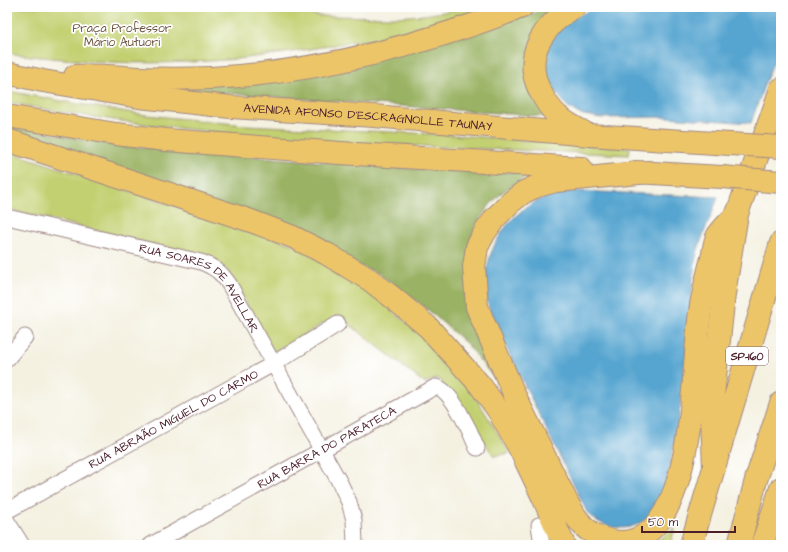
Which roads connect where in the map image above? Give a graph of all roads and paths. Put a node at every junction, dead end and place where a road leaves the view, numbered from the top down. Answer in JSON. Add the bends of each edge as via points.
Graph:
{"nodes":[{"id":1,"x":522,"y":7,"type":"edge"},
{"id":2,"x":574,"y":7,"type":"edge"},
{"id":3,"x":7,"y":73,"type":"edge"},
{"id":4,"x":31,"y":78,"type":"junction"},
{"id":5,"x":781,"y":89,"type":"edge"},
{"id":6,"x":7,"y":116,"type":"edge"},
{"id":7,"x":589,"y":135,"type":"junction"},
{"id":8,"x":7,"y":140,"type":"edge"},
{"id":9,"x":781,"y":147,"type":"edge"},
{"id":10,"x":649,"y":172,"type":"junction"},
{"id":11,"x":781,"y":182,"type":"edge"},
{"id":12,"x":736,"y":214,"type":"junction"},
{"id":13,"x":7,"y":217,"type":"edge"},
{"id":14,"x":781,"y":243,"type":"edge"},
{"id":15,"x":338,"y":324,"type":"dead end"},
{"id":16,"x":24,"y":337,"type":"dead end"},
{"id":17,"x":7,"y":359,"type":"edge"},
{"id":18,"x":273,"y":364,"type":"junction"},
{"id":19,"x":781,"y":403,"type":"edge"},
{"id":20,"x":477,"y":448,"type":"dead end"},
{"id":21,"x":322,"y":449,"type":"junction"},
{"id":22,"x":714,"y":468,"type":"junction"},
{"id":23,"x":781,"y":488,"type":"edge"},
{"id":24,"x":7,"y":511,"type":"edge"},
{"id":25,"x":7,"y":521,"type":"edge"},
{"id":26,"x":539,"y":525,"type":"dead end"},
{"id":27,"x":22,"y":545,"type":"edge"},
{"id":28,"x":151,"y":545,"type":"edge"},
{"id":29,"x":355,"y":545,"type":"edge"},
{"id":30,"x":542,"y":545,"type":"edge"},
{"id":31,"x":564,"y":545,"type":"edge"},
{"id":32,"x":691,"y":545,"type":"edge"},
{"id":33,"x":739,"y":545,"type":"edge"},
{"id":34,"x":762,"y":545,"type":"edge"}],
"edges":[{"from":1,"to":4,"type":"highway","via":[[441,35],[364,56],[294,70],[177,79],[91,75]]},
{"from":2,"to":7,"type":"highway","via":[[560,15],[539,40],[532,69],[544,100],[558,116]]},
{"from":3,"to":4,"type":"highway","name":"AVENIDA AFONSO D'ESCRAGNOLLE TAUNAY"},
{"from":4,"to":7,"type":"highway","name":"AVENIDA AFONSO D'ESCRAGNOLLE TAUNAY","via":[[139,97],[232,107],[374,116]]},
{"from":5,"to":12,"type":"highway"},
{"from":6,"to":10,"type":"highway","via":[[166,140]]},
{"from":7,"to":9,"type":"highway","name":"AVENIDA AFONSO D'ESCRAGNOLLE TAUNAY","bridge":true},
{"from":8,"to":31,"type":"highway","via":[[293,237],[370,280],[428,327],[480,385],[498,410],[521,451]]},
{"from":10,"to":11,"type":"highway","bridge":true},
{"from":10,"to":12,"type":"highway","via":[[556,181],[530,189],[511,202],[495,218],[477,247],[474,267],[478,307],[498,359],[568,504],[580,523],[597,536],[615,542],[632,541],[645,536],[659,522],[668,507],[687,446],[701,306],[717,237]]},
{"from":12,"to":22,"type":"highway","via":[[713,396]]},
{"from":13,"to":18,"type":"street","name":"RUA SOARES DE AVELLAR","via":[[212,266],[229,284]]},
{"from":14,"to":22,"type":"highway","number":"SP-160"},
{"from":15,"to":18,"type":"street","name":"RUA ABRAÃO MIGUEL DO CARMO"},
{"from":16,"to":17,"type":"street"},
{"from":18,"to":21,"type":"street","name":"RUA SOARES DE AVELLAR"},
{"from":18,"to":24,"type":"street","name":"RUA ABRAÃO MIGUEL DO CARMO"},
{"from":19,"to":33,"type":"highway","via":[[756,480]]},
{"from":20,"to":21,"type":"street","name":"RUA BARRA DO PARATECA","via":[[468,426],[448,394],[438,387]]},
{"from":21,"to":28,"type":"street","name":"RUA BARRA DO PARATECA"},
{"from":21,"to":29,"type":"street","name":"RUA SOARES DE AVELLAR","via":[[349,502],[354,520]]},
{"from":22,"to":32,"type":"highway","number":"SP-160"},
{"from":23,"to":34,"type":"highway"},
{"from":25,"to":27,"type":"street"},
{"from":26,"to":30,"type":"street"}]}
